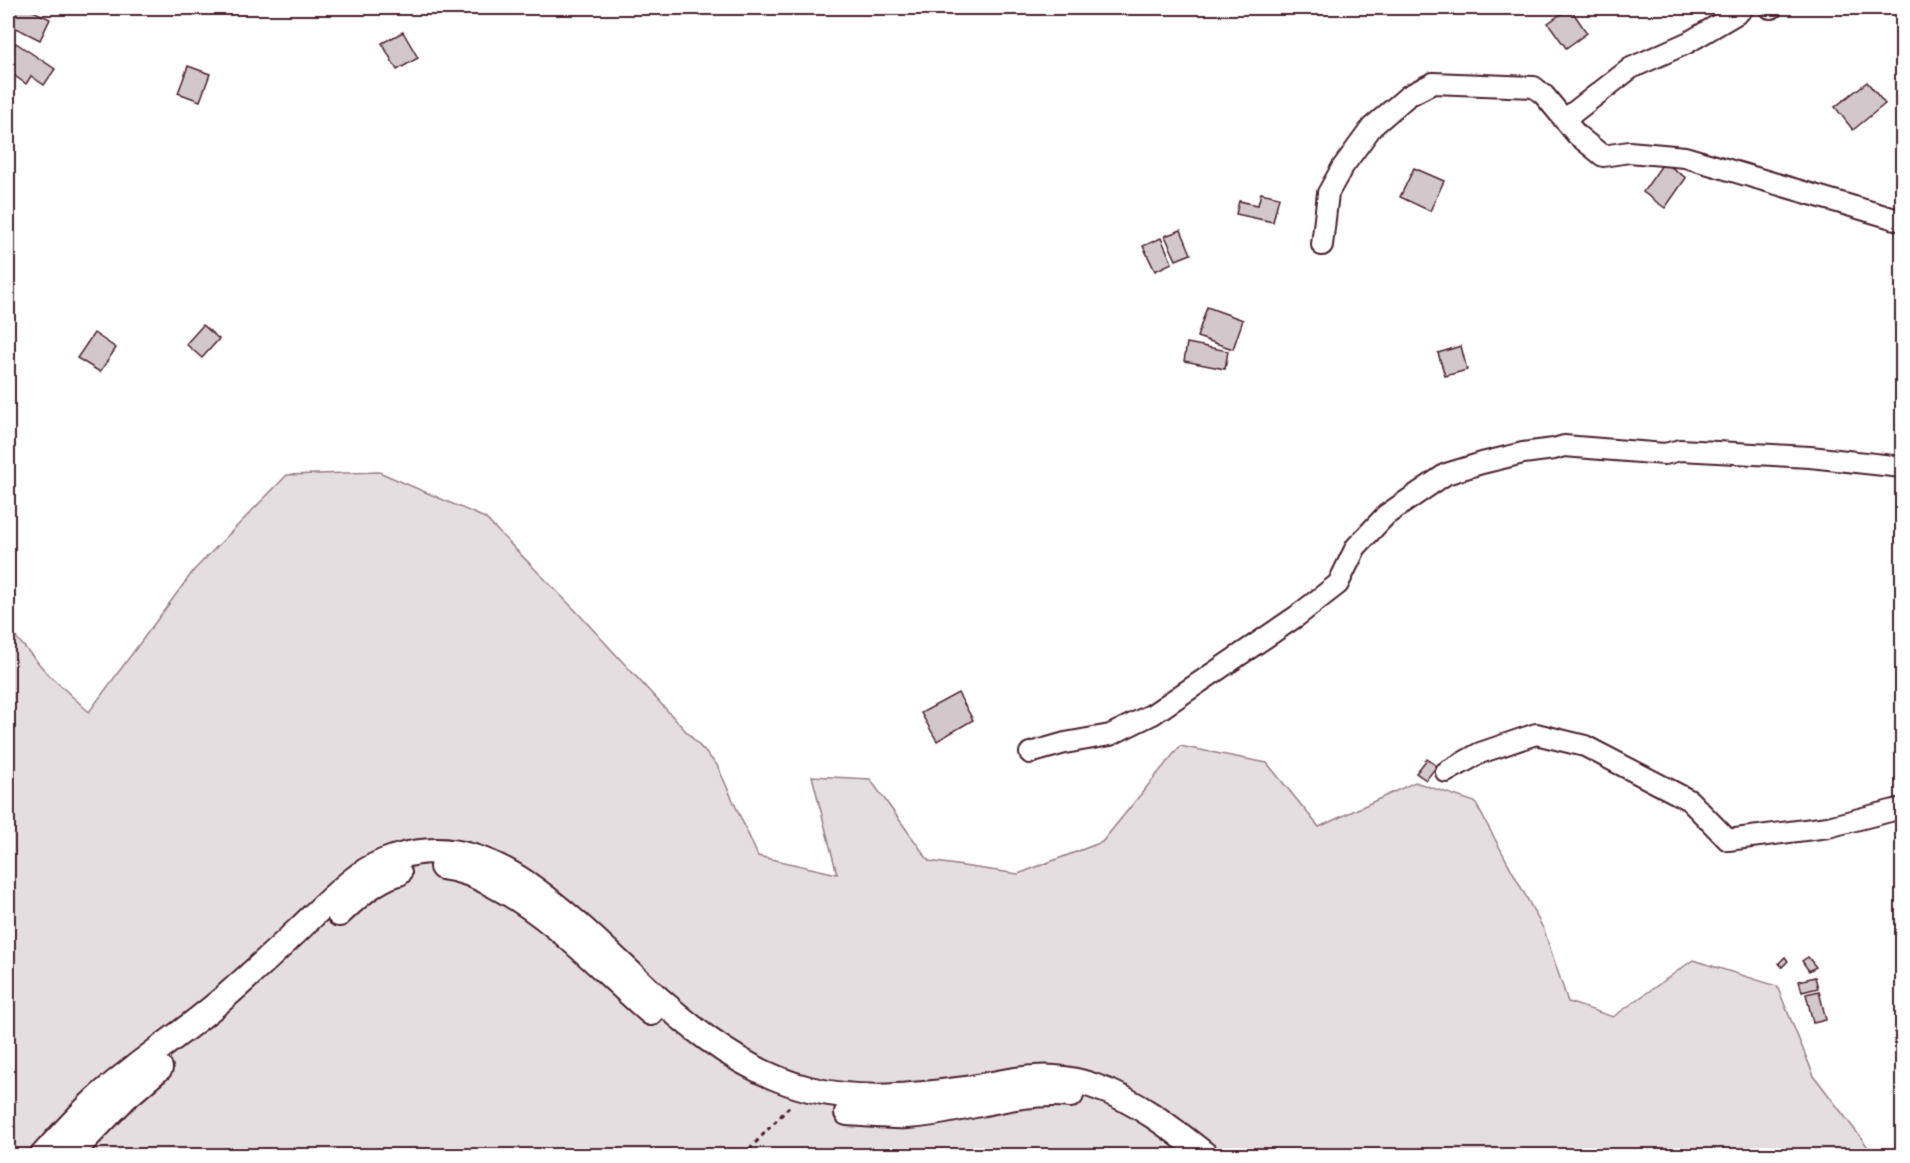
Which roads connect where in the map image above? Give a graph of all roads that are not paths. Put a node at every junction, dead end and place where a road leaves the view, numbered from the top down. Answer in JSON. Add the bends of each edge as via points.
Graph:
{"nodes":[{"id":1,"x":1743,"y":8,"type":"edge"},
{"id":2,"x":1564,"y":120,"type":"junction"},
{"id":3,"x":1902,"y":221,"type":"edge"},
{"id":4,"x":1322,"y":245,"type":"dead end"},
{"id":5,"x":1902,"y":467,"type":"edge"},
{"id":6,"x":1030,"y":753,"type":"dead end"},
{"id":7,"x":1446,"y":772,"type":"dead end"},
{"id":8,"x":1902,"y":808,"type":"edge"},
{"id":9,"x":42,"y":1155,"type":"edge"},
{"id":10,"x":69,"y":1155,"type":"edge"},
{"id":11,"x":1180,"y":1155,"type":"edge"},
{"id":12,"x":1207,"y":1155,"type":"edge"}],
"edges":[{"from":1,"to":2,"type":"street","via":[[1687,43],[1631,68]]},
{"from":2,"to":3,"type":"street","via":[[1603,156],[1629,152],[1685,157]]},
{"from":2,"to":4,"type":"street","via":[[1534,87],[1433,83],[1408,96],[1372,127],[1342,168],[1328,193]]},
{"from":5,"to":6,"type":"street","via":[[1798,456],[1680,450],[1665,454],[1564,446],[1446,474],[1386,515],[1356,548],[1338,584],[1153,714],[1110,735]]},
{"from":7,"to":8,"type":"street","via":[[1480,753],[1536,734],[1585,746],[1689,800],[1728,840],[1828,827]]},
{"from":9,"to":12,"type":"main road","via":[[96,1100],[222,1000],[359,875],[408,854],[436,851],[480,859],[510,872],[579,925],[708,1039],[734,1057],[793,1084],[842,1096],[897,1098],[1037,1077],[1067,1080],[1120,1097]]},
{"from":10,"to":11,"type":"main road","via":[[125,1098],[355,900],[390,875],[431,866],[468,872],[518,898],[560,930],[666,1026],[753,1086],[794,1102],[848,1113],[906,1116],[1009,1098],[1083,1096],[1111,1107]]}]}
